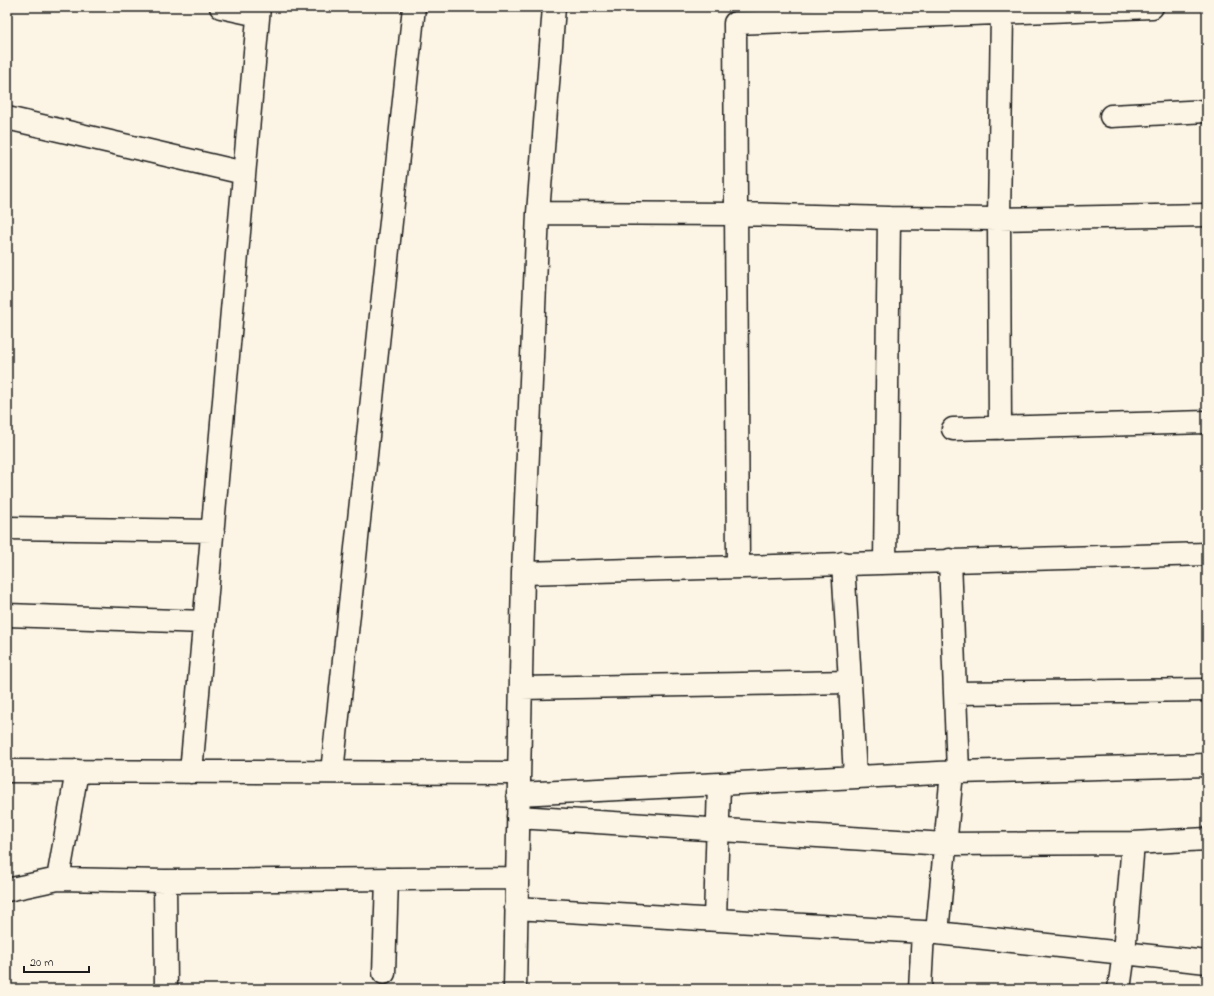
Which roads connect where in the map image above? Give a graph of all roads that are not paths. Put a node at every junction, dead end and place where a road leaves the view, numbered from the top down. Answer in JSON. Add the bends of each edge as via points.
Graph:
{"nodes":[{"id":1,"x":221,"y":7,"type":"edge"},
{"id":2,"x":414,"y":7,"type":"edge"},
{"id":3,"x":554,"y":7,"type":"edge"},
{"id":4,"x":1152,"y":7,"type":"edge"},
{"id":5,"x":258,"y":11,"type":"edge"},
{"id":6,"x":1002,"y":14,"type":"junction"},
{"id":7,"x":1207,"y":111,"type":"edge"},
{"id":8,"x":1111,"y":116,"type":"dead end"},
{"id":9,"x":7,"y":118,"type":"edge"},
{"id":10,"x":244,"y":173,"type":"junction"},
{"id":11,"x":538,"y":213,"type":"junction"},
{"id":12,"x":736,"y":214,"type":"junction"},
{"id":13,"x":1207,"y":215,"type":"edge"},
{"id":14,"x":889,"y":218,"type":"junction"},
{"id":15,"x":999,"y":219,"type":"junction"},
{"id":16,"x":1207,"y":422,"type":"edge"},
{"id":17,"x":1000,"y":428,"type":"junction"},
{"id":18,"x":953,"y":429,"type":"dead end"},
{"id":19,"x":7,"y":528,"type":"edge"},
{"id":20,"x":213,"y":531,"type":"junction"},
{"id":21,"x":1207,"y":554,"type":"edge"},
{"id":22,"x":950,"y":560,"type":"junction"},
{"id":23,"x":885,"y":562,"type":"junction"},
{"id":24,"x":843,"y":563,"type":"junction"},
{"id":25,"x":738,"y":567,"type":"junction"},
{"id":26,"x":523,"y":573,"type":"junction"},
{"id":27,"x":7,"y":615,"type":"edge"},
{"id":28,"x":204,"y":622,"type":"junction"},
{"id":29,"x":850,"y":682,"type":"junction"},
{"id":30,"x":521,"y":688,"type":"junction"},
{"id":31,"x":1207,"y":690,"type":"edge"},
{"id":32,"x":955,"y":693,"type":"junction"},
{"id":33,"x":1207,"y":765,"type":"edge"},
{"id":34,"x":7,"y":771,"type":"edge"},
{"id":35,"x":77,"y":771,"type":"junction"},
{"id":36,"x":192,"y":772,"type":"junction"},
{"id":37,"x":332,"y":772,"type":"junction"},
{"id":38,"x":955,"y":772,"type":"junction"},
{"id":39,"x":855,"y":777,"type":"junction"},
{"id":40,"x":519,"y":783,"type":"junction"},
{"id":41,"x":719,"y":784,"type":"junction"},
{"id":42,"x":518,"y":817,"type":"junction"},
{"id":43,"x":717,"y":830,"type":"junction"},
{"id":44,"x":1207,"y":839,"type":"edge"},
{"id":45,"x":1133,"y":843,"type":"junction"},
{"id":46,"x":945,"y":844,"type":"junction"},
{"id":47,"x":517,"y":878,"type":"junction"},
{"id":48,"x":58,"y":879,"type":"junction"},
{"id":49,"x":387,"y":879,"type":"junction"},
{"id":50,"x":165,"y":880,"type":"junction"},
{"id":51,"x":7,"y":890,"type":"edge"},
{"id":52,"x":516,"y":908,"type":"junction"},
{"id":53,"x":714,"y":919,"type":"junction"},
{"id":54,"x":930,"y":932,"type":"junction"},
{"id":55,"x":1124,"y":953,"type":"junction"},
{"id":56,"x":1207,"y":962,"type":"edge"},
{"id":57,"x":384,"y":973,"type":"dead end"},
{"id":58,"x":166,"y":989,"type":"edge"},
{"id":59,"x":515,"y":989,"type":"edge"},
{"id":60,"x":920,"y":989,"type":"edge"},
{"id":61,"x":1118,"y":989,"type":"edge"}],
"edges":[{"from":1,"to":5,"type":"street"},
{"from":2,"to":37,"type":"street"},
{"from":3,"to":11,"type":"street"},
{"from":4,"to":6,"type":"street"},
{"from":5,"to":10,"type":"street"},
{"from":6,"to":12,"type":"street","via":[[735,23]]},
{"from":6,"to":15,"type":"street"},
{"from":7,"to":8,"type":"street"},
{"from":9,"to":10,"type":"street"},
{"from":10,"to":20,"type":"street"},
{"from":11,"to":12,"type":"street"},
{"from":11,"to":26,"type":"street"},
{"from":12,"to":14,"type":"street"},
{"from":12,"to":25,"type":"street"},
{"from":13,"to":15,"type":"street"},
{"from":14,"to":15,"type":"street"},
{"from":14,"to":23,"type":"street"},
{"from":15,"to":17,"type":"street"},
{"from":16,"to":17,"type":"street"},
{"from":17,"to":18,"type":"street"},
{"from":19,"to":20,"type":"street"},
{"from":20,"to":28,"type":"street"},
{"from":21,"to":22,"type":"street"},
{"from":22,"to":23,"type":"street"},
{"from":22,"to":32,"type":"street"},
{"from":23,"to":24,"type":"street"},
{"from":24,"to":25,"type":"street"},
{"from":24,"to":29,"type":"street"},
{"from":25,"to":26,"type":"street"},
{"from":26,"to":30,"type":"street"},
{"from":27,"to":28,"type":"street"},
{"from":28,"to":36,"type":"street"},
{"from":29,"to":30,"type":"street"},
{"from":29,"to":39,"type":"street"},
{"from":30,"to":40,"type":"street"},
{"from":31,"to":32,"type":"street"},
{"from":32,"to":38,"type":"street"},
{"from":33,"to":38,"type":"street"},
{"from":34,"to":35,"type":"street"},
{"from":35,"to":36,"type":"street"},
{"from":35,"to":48,"type":"street"},
{"from":36,"to":37,"type":"street"},
{"from":37,"to":40,"type":"street"},
{"from":38,"to":39,"type":"street"},
{"from":38,"to":46,"type":"street"},
{"from":39,"to":41,"type":"street"},
{"from":40,"to":41,"type":"street"},
{"from":40,"to":42,"type":"street"},
{"from":41,"to":43,"type":"street"},
{"from":42,"to":43,"type":"street"},
{"from":42,"to":47,"type":"street"},
{"from":43,"to":46,"type":"street"},
{"from":43,"to":53,"type":"street"},
{"from":44,"to":45,"type":"street"},
{"from":45,"to":46,"type":"street"},
{"from":45,"to":55,"type":"street"},
{"from":46,"to":54,"type":"street"},
{"from":47,"to":49,"type":"street"},
{"from":47,"to":52,"type":"street"},
{"from":48,"to":50,"type":"street"},
{"from":48,"to":51,"type":"street"},
{"from":49,"to":50,"type":"street"},
{"from":49,"to":57,"type":"street"},
{"from":50,"to":58,"type":"street"},
{"from":52,"to":53,"type":"street"},
{"from":52,"to":59,"type":"street"},
{"from":53,"to":54,"type":"street"},
{"from":54,"to":55,"type":"street"},
{"from":54,"to":60,"type":"street"},
{"from":55,"to":56,"type":"street"},
{"from":55,"to":61,"type":"street"}]}
